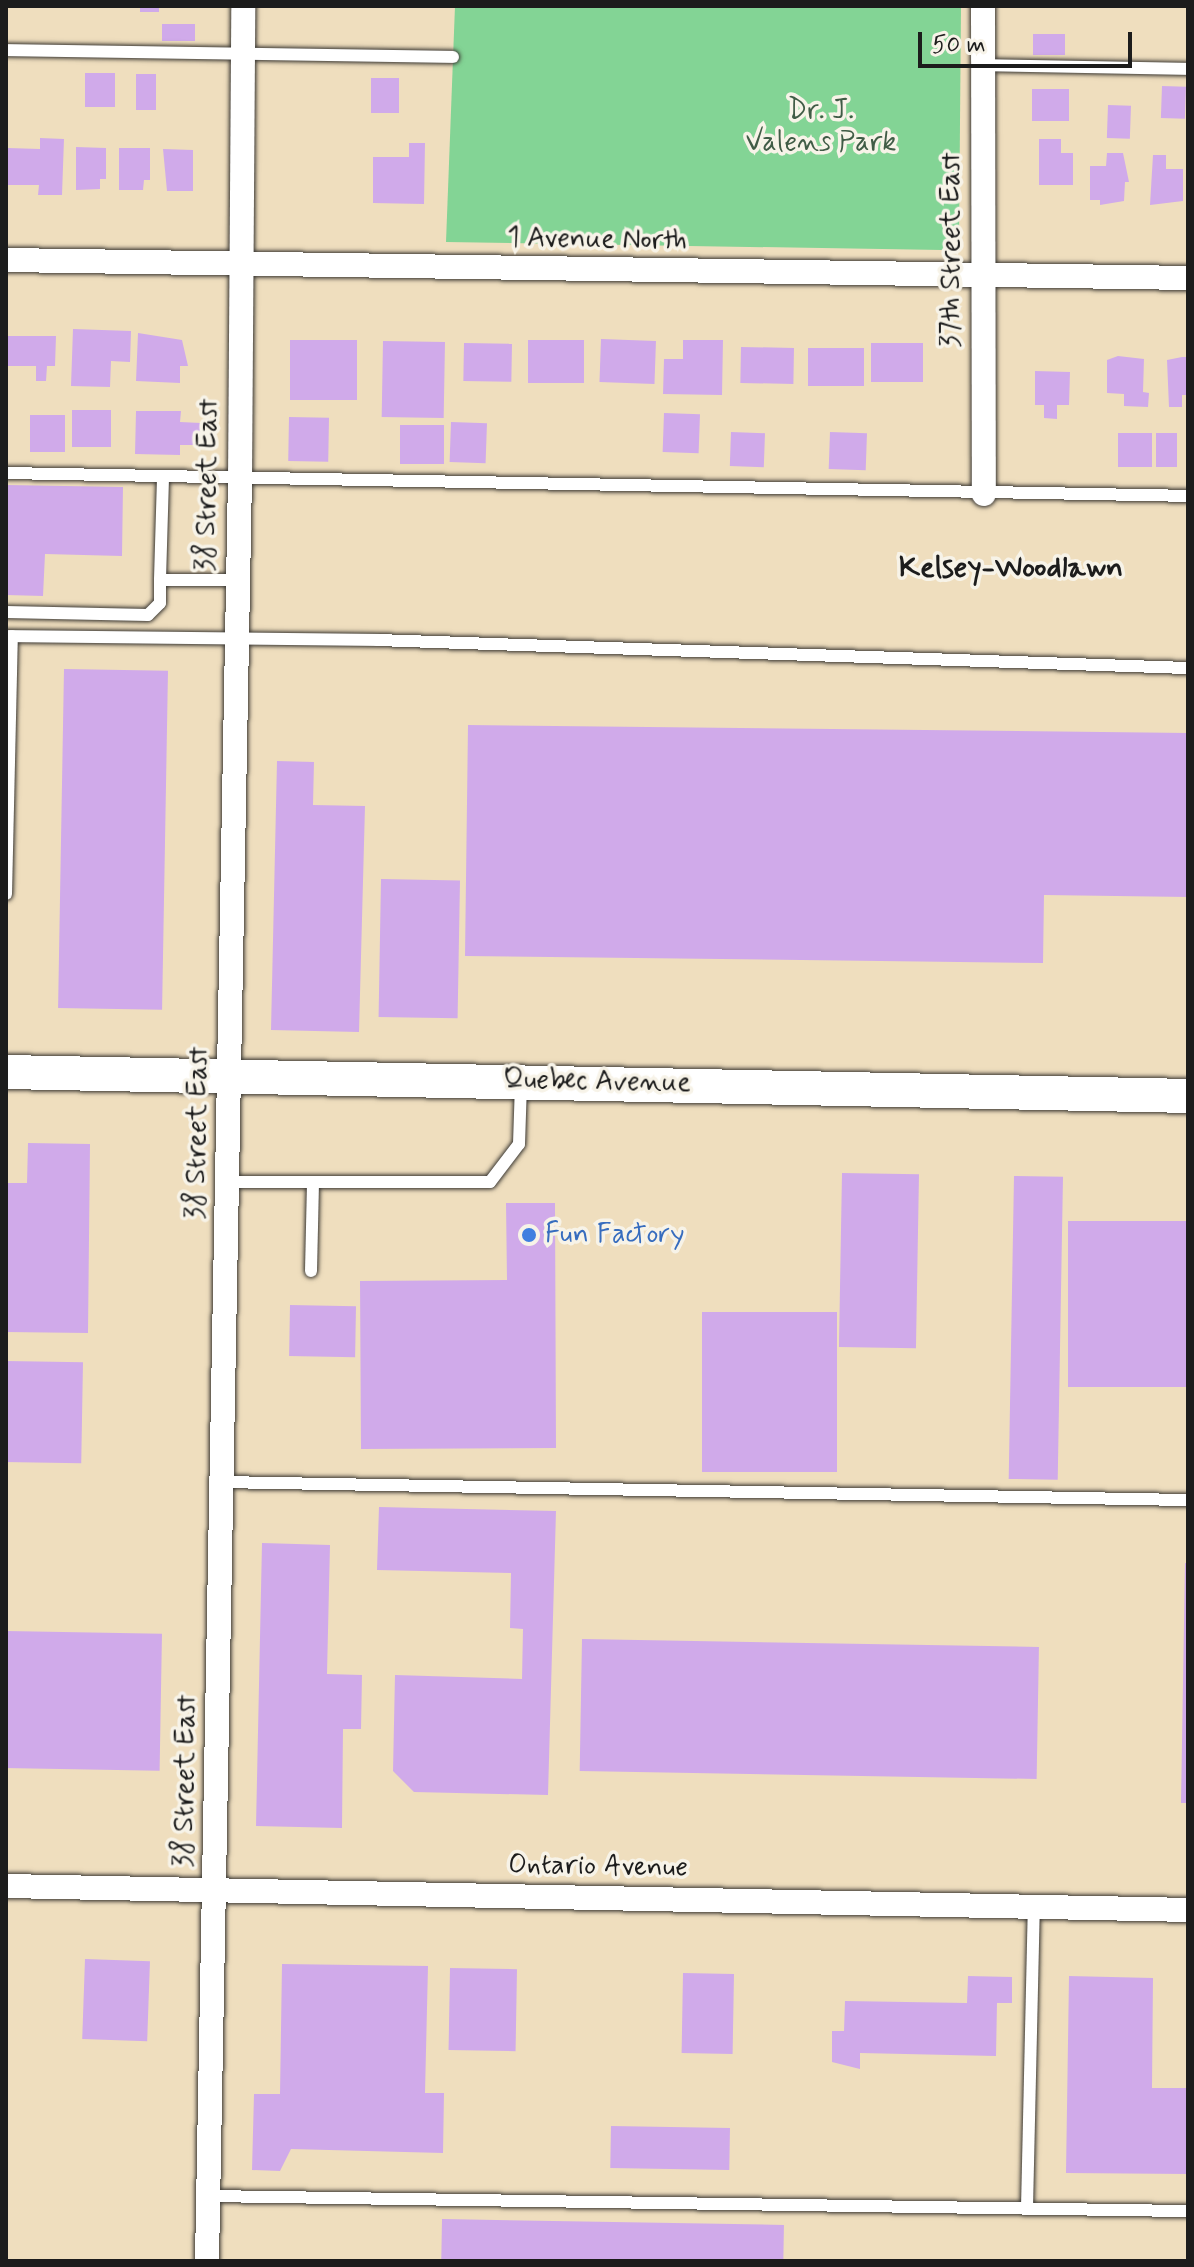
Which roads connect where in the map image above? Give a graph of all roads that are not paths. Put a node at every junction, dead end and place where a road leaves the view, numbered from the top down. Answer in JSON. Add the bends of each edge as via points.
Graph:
{"nodes":[{"id":1,"x":243,"y":6,"type":"edge"},
{"id":2,"x":983,"y":6,"type":"edge"},
{"id":3,"x":6,"y":50,"type":"edge"},
{"id":4,"x":242,"y":54,"type":"junction"},
{"id":5,"x":453,"y":57,"type":"dead end"},
{"id":6,"x":982,"y":65,"type":"junction"},
{"id":7,"x":1188,"y":69,"type":"edge"},
{"id":8,"x":6,"y":260,"type":"edge"},
{"id":9,"x":240,"y":265,"type":"junction"},
{"id":10,"x":980,"y":277,"type":"junction"},
{"id":11,"x":1188,"y":278,"type":"edge"},
{"id":12,"x":6,"y":473,"type":"edge"},
{"id":13,"x":163,"y":478,"type":"junction"},
{"id":14,"x":240,"y":481,"type":"junction"},
{"id":15,"x":984,"y":494,"type":"junction"},
{"id":16,"x":1188,"y":496,"type":"edge"},
{"id":17,"x":160,"y":580,"type":"junction"},
{"id":18,"x":237,"y":580,"type":"junction"},
{"id":19,"x":6,"y":612,"type":"edge"},
{"id":20,"x":9,"y":636,"type":"edge"},
{"id":21,"x":236,"y":636,"type":"junction"},
{"id":22,"x":1188,"y":668,"type":"edge"},
{"id":23,"x":7,"y":789,"type":"edge"},
{"id":24,"x":6,"y":868,"type":"edge"},
{"id":25,"x":6,"y":894,"type":"edge"},
{"id":26,"x":6,"y":1072,"type":"edge"},
{"id":27,"x":229,"y":1075,"type":"junction"},
{"id":28,"x":522,"y":1081,"type":"junction"},
{"id":29,"x":1188,"y":1096,"type":"edge"},
{"id":30,"x":227,"y":1182,"type":"junction"},
{"id":31,"x":313,"y":1182,"type":"junction"},
{"id":32,"x":311,"y":1271,"type":"dead end"},
{"id":33,"x":221,"y":1482,"type":"junction"},
{"id":34,"x":1188,"y":1500,"type":"edge"},
{"id":35,"x":6,"y":1886,"type":"edge"},
{"id":36,"x":214,"y":1889,"type":"junction"},
{"id":37,"x":1034,"y":1907,"type":"junction"},
{"id":38,"x":1188,"y":1910,"type":"edge"},
{"id":39,"x":208,"y":2196,"type":"junction"},
{"id":40,"x":1027,"y":2208,"type":"junction"},
{"id":41,"x":1188,"y":2211,"type":"edge"},
{"id":42,"x":207,"y":2261,"type":"edge"}],
"edges":[{"from":1,"to":4,"type":"street","name":"38 Street East"},
{"from":2,"to":6,"type":"street","name":"37th Street East"},
{"from":3,"to":4,"type":"lane"},
{"from":4,"to":5,"type":"lane"},
{"from":4,"to":9,"type":"street","name":"38 Street East"},
{"from":6,"to":7,"type":"lane"},
{"from":6,"to":10,"type":"street","name":"37th Street East"},
{"from":8,"to":9,"type":"street","name":"1 Avenue North"},
{"from":9,"to":10,"type":"street","name":"1 Avenue North"},
{"from":9,"to":14,"type":"street","name":"38 Street East"},
{"from":10,"to":11,"type":"street","name":"1 Avenue North"},
{"from":10,"to":15,"type":"street","name":"37th Street East"},
{"from":12,"to":13,"type":"lane"},
{"from":13,"to":14,"type":"lane"},
{"from":13,"to":17,"type":"lane"},
{"from":14,"to":15,"type":"lane"},
{"from":14,"to":18,"type":"street","name":"38 Street East"},
{"from":15,"to":16,"type":"lane"},
{"from":17,"to":18,"type":"lane"},
{"from":17,"to":19,"type":"lane","via":[[160,603],[148,615]]},
{"from":18,"to":21,"type":"street","name":"38 Street East"},
{"from":20,"to":21,"type":"lane"},
{"from":20,"to":23,"type":"lane"},
{"from":21,"to":22,"type":"lane"},
{"from":21,"to":27,"type":"street","name":"38 Street East"},
{"from":23,"to":24,"type":"lane"},
{"from":24,"to":25,"type":"lane"},
{"from":26,"to":27,"type":"street","name":"Quebec Avenue"},
{"from":27,"to":28,"type":"street","name":"Quebec Avenue"},
{"from":27,"to":30,"type":"street","name":"38 Street East"},
{"from":28,"to":29,"type":"street","name":"Quebec Avenue"},
{"from":28,"to":31,"type":"lane","via":[[519,1144],[490,1182]]},
{"from":30,"to":31,"type":"lane"},
{"from":30,"to":33,"type":"street","name":"38 Street East"},
{"from":31,"to":32,"type":"lane"},
{"from":33,"to":34,"type":"lane"},
{"from":33,"to":36,"type":"street","name":"38 Street East"},
{"from":35,"to":36,"type":"street","name":"Ontario Avenue"},
{"from":36,"to":37,"type":"street","name":"Ontario Avenue"},
{"from":36,"to":39,"type":"street","name":"38 Street East"},
{"from":37,"to":38,"type":"street","name":"Ontario Avenue"},
{"from":37,"to":40,"type":"lane"},
{"from":39,"to":40,"type":"lane"},
{"from":39,"to":42,"type":"street","name":"38 Street East"},
{"from":40,"to":41,"type":"lane"}]}
